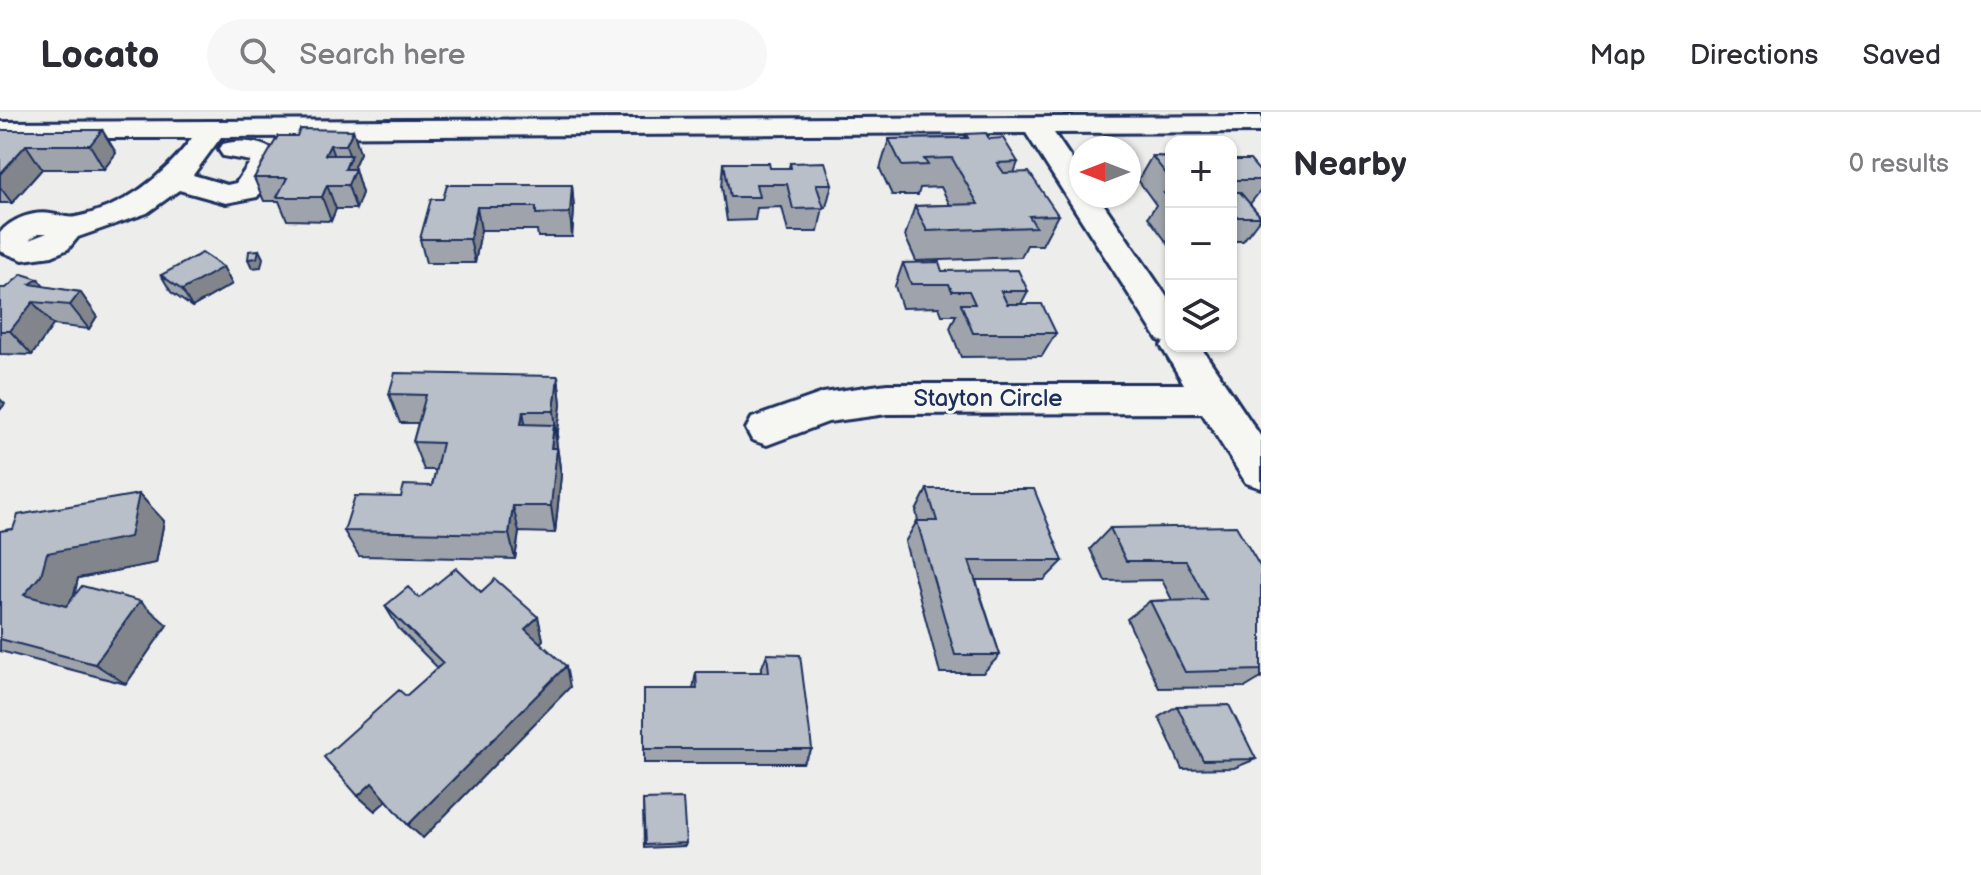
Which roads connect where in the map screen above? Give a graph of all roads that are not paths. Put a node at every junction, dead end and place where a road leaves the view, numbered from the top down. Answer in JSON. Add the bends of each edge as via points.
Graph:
{"nodes":[{"id":1,"x":861,"y":118,"type":"edge"},
{"id":2,"x":568,"y":119,"type":"edge"},
{"id":3,"x":14,"y":124,"type":"edge"},
{"id":4,"x":1261,"y":124,"type":"edge"},
{"id":5,"x":1034,"y":125,"type":"junction"},
{"id":6,"x":206,"y":139,"type":"junction"},
{"id":7,"x":902,"y":153,"type":"edge"},
{"id":8,"x":1069,"y":178,"type":"edge"},
{"id":9,"x":176,"y":179,"type":"junction"},
{"id":10,"x":1089,"y":208,"type":"edge"},
{"id":11,"x":66,"y":230,"type":"dead end"},
{"id":12,"x":1165,"y":322,"type":"edge"},
{"id":13,"x":1184,"y":352,"type":"edge"},
{"id":14,"x":1213,"y":398,"type":"junction"},
{"id":15,"x":767,"y":429,"type":"dead end"},
{"id":16,"x":1261,"y":471,"type":"edge"}],
"edges":[{"from":1,"to":2,"type":"street"},
{"from":1,"to":5,"type":"street","via":[[984,139]]},
{"from":1,"to":7,"type":"street","via":[[877,148]]},
{"from":2,"to":6,"type":"street"},
{"from":3,"to":6,"type":"street"},
{"from":4,"to":5,"type":"street"},
{"from":5,"to":8,"type":"street"},
{"from":6,"to":9,"type":"street"},
{"from":6,"to":9,"type":"street","via":[[259,153],[266,158],[265,166],[246,190],[234,194]]},
{"from":9,"to":11,"type":"street","via":[[113,218]]},
{"from":10,"to":12,"type":"street"},
{"from":13,"to":14,"type":"street"},
{"from":14,"to":15,"type":"street","name":"Stayton Circle","via":[[887,399],[823,408]]},
{"from":14,"to":16,"type":"street"}]}
